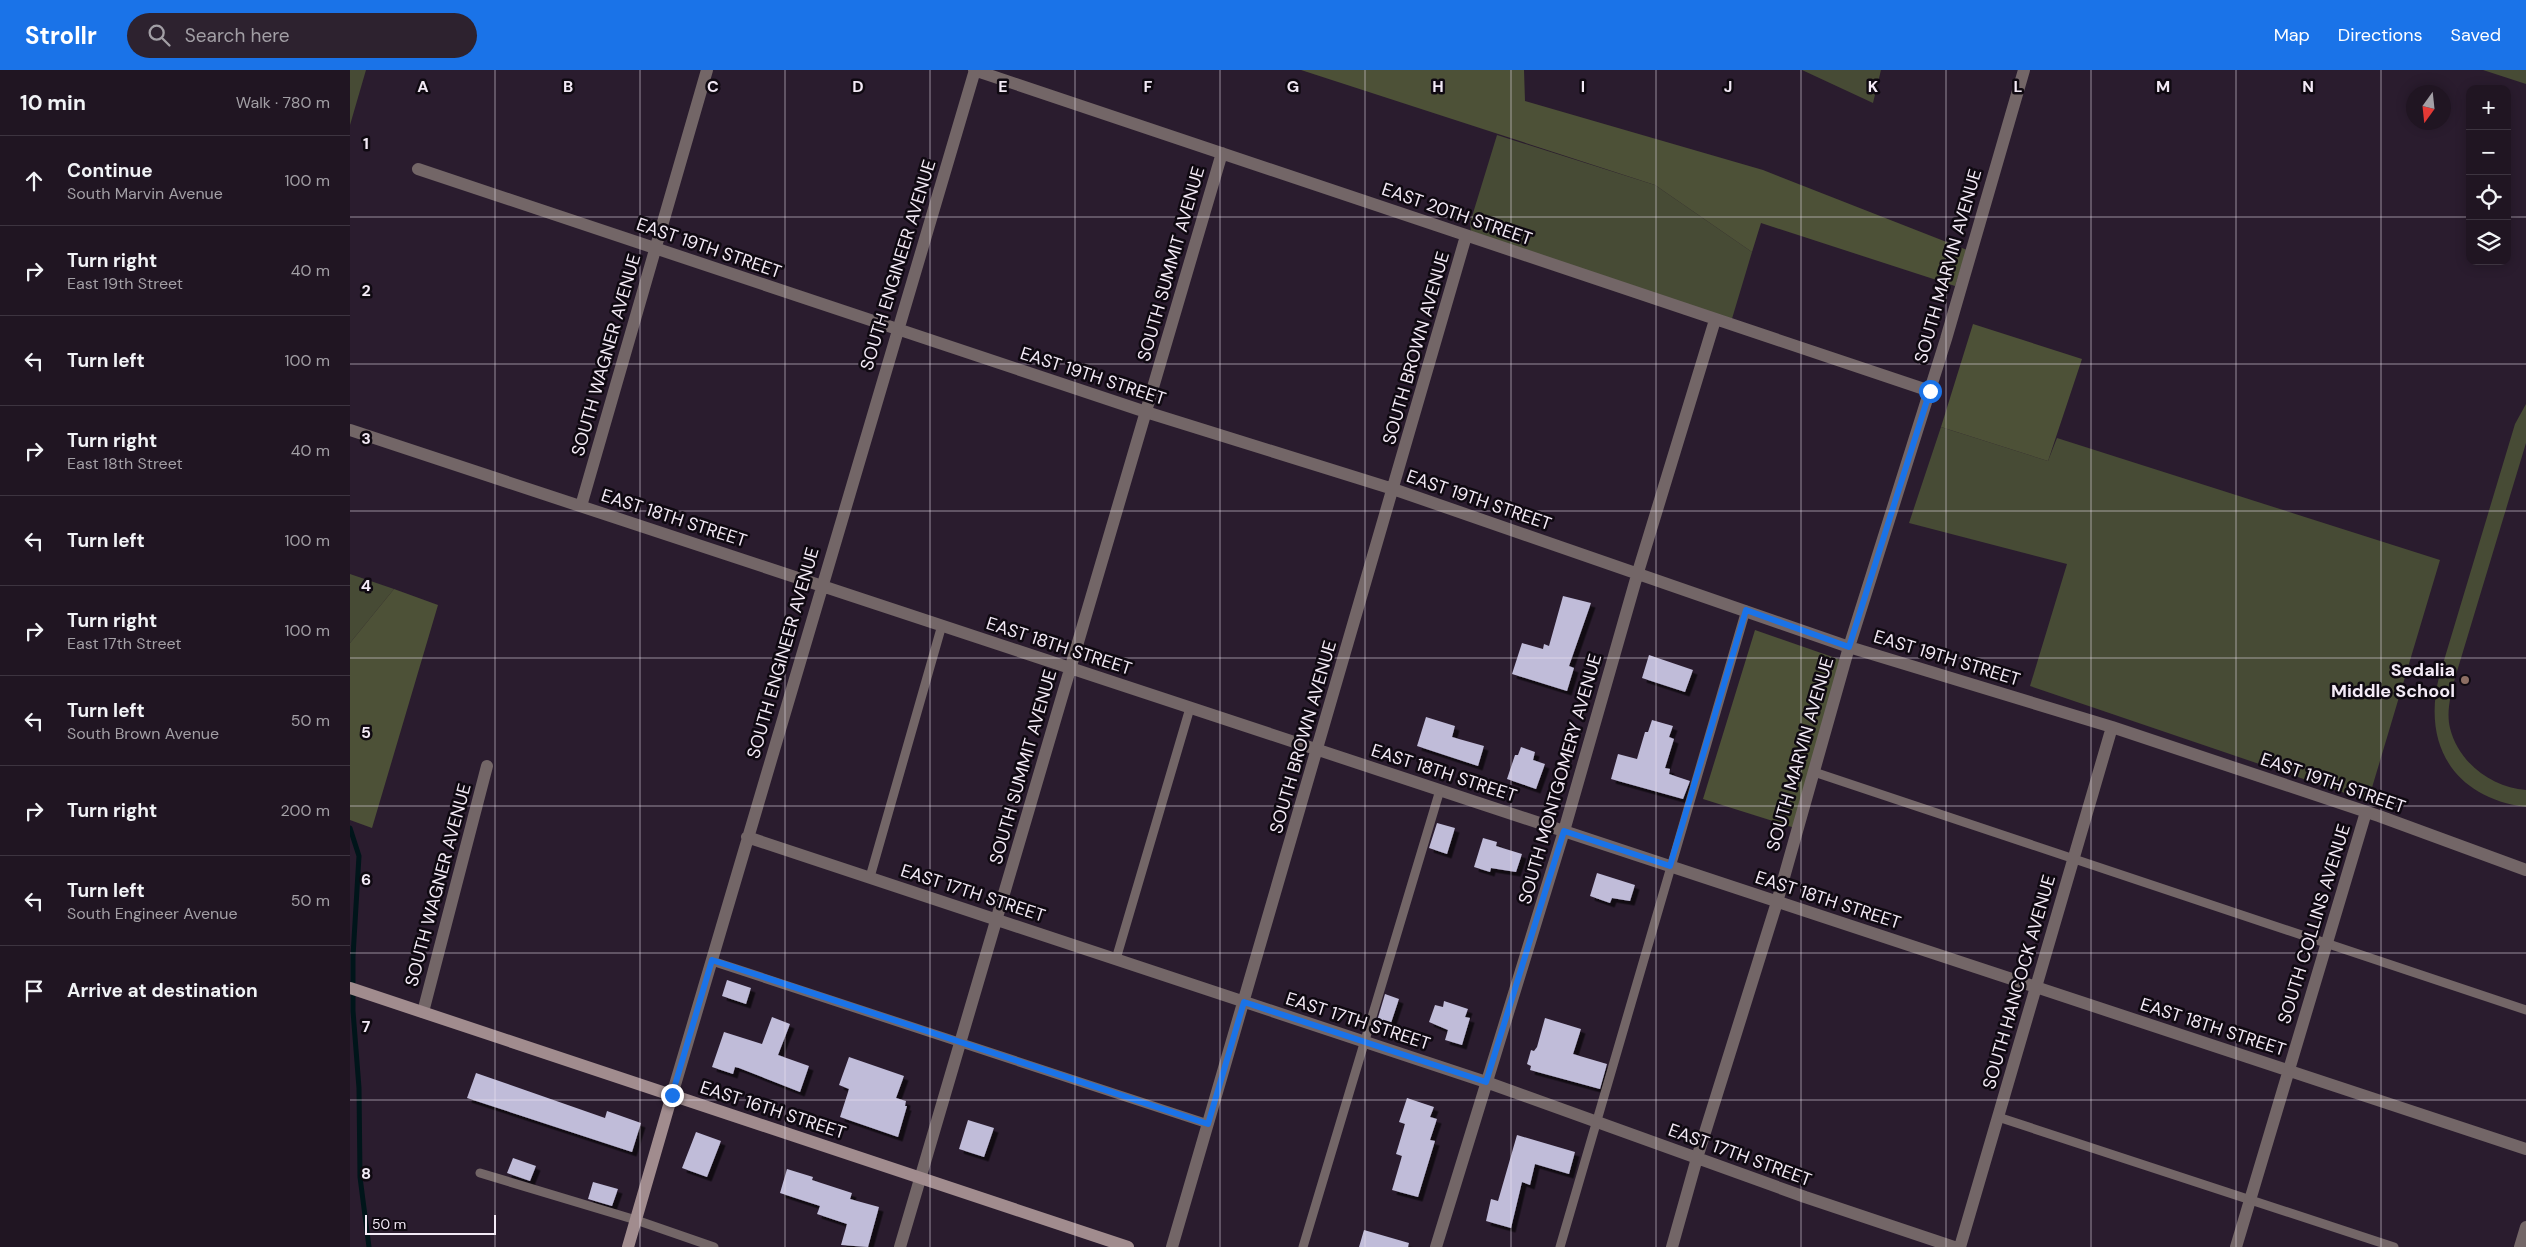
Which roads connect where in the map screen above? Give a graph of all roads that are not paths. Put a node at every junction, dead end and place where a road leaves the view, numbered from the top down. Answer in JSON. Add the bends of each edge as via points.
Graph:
{"nodes":[{"id":1,"x":707,"y":70,"type":"edge"},
{"id":2,"x":975,"y":70,"type":"edge"},
{"id":3,"x":2024,"y":70,"type":"edge"},
{"id":4,"x":1222,"y":154,"type":"junction"},
{"id":5,"x":418,"y":169,"type":"dead end"},
{"id":6,"x":1466,"y":236,"type":"junction"},
{"id":7,"x":655,"y":248,"type":"junction"},
{"id":8,"x":1715,"y":320,"type":"junction"},
{"id":9,"x":897,"y":329,"type":"junction"},
{"id":10,"x":1930,"y":391,"type":"junction"},
{"id":11,"x":1146,"y":412,"type":"junction"},
{"id":12,"x":350,"y":430,"type":"edge"},
{"id":13,"x":1393,"y":489,"type":"junction"},
{"id":14,"x":582,"y":506,"type":"junction"},
{"id":15,"x":1638,"y":572,"type":"junction"},
{"id":16,"x":821,"y":585,"type":"junction"},
{"id":17,"x":1746,"y":610,"type":"junction"},
{"id":18,"x":942,"y":625,"type":"junction"},
{"id":19,"x":1849,"y":647,"type":"junction"},
{"id":20,"x":1071,"y":668,"type":"junction"},
{"id":21,"x":1190,"y":708,"type":"junction"},
{"id":22,"x":2112,"y":727,"type":"junction"},
{"id":23,"x":1318,"y":750,"type":"junction"},
{"id":24,"x":488,"y":766,"type":"dead end"},
{"id":25,"x":1814,"y":772,"type":"junction"},
{"id":26,"x":1440,"y":790,"type":"junction"},
{"id":27,"x":2366,"y":812,"type":"junction"},
{"id":28,"x":1564,"y":831,"type":"junction"},
{"id":29,"x":748,"y":837,"type":"junction"},
{"id":30,"x":2073,"y":858,"type":"junction"},
{"id":31,"x":1670,"y":866,"type":"junction"},
{"id":32,"x":2526,"y":870,"type":"edge"},
{"id":33,"x":870,"y":878,"type":"junction"},
{"id":34,"x":1777,"y":902,"type":"junction"},
{"id":35,"x":997,"y":919,"type":"junction"},
{"id":36,"x":2326,"y":943,"type":"junction"},
{"id":37,"x":1116,"y":959,"type":"junction"},
{"id":38,"x":712,"y":960,"type":"junction"},
{"id":39,"x":2036,"y":987,"type":"junction"},
{"id":40,"x":350,"y":988,"type":"edge"},
{"id":41,"x":1244,"y":1002,"type":"junction"},
{"id":42,"x":2526,"y":1010,"type":"edge"},
{"id":43,"x":423,"y":1012,"type":"junction"},
{"id":44,"x":961,"y":1041,"type":"junction"},
{"id":45,"x":1364,"y":1042,"type":"junction"},
{"id":46,"x":2288,"y":1071,"type":"junction"},
{"id":47,"x":1486,"y":1082,"type":"junction"},
{"id":48,"x":672,"y":1095,"type":"junction"},
{"id":49,"x":1998,"y":1117,"type":"junction"},
{"id":50,"x":1597,"y":1121,"type":"junction"},
{"id":51,"x":1208,"y":1124,"type":"junction"},
{"id":52,"x":2526,"y":1149,"type":"edge"},
{"id":53,"x":1697,"y":1158,"type":"junction"},
{"id":54,"x":480,"y":1173,"type":"dead end"},
{"id":55,"x":921,"y":1178,"type":"junction"},
{"id":56,"x":2250,"y":1200,"type":"junction"},
{"id":57,"x":636,"y":1220,"type":"junction"},
{"id":58,"x":2526,"y":1227,"type":"edge"},
{"id":59,"x":628,"y":1247,"type":"edge"},
{"id":60,"x":714,"y":1247,"type":"edge"},
{"id":61,"x":900,"y":1247,"type":"edge"},
{"id":62,"x":1128,"y":1247,"type":"edge"},
{"id":63,"x":1172,"y":1247,"type":"edge"},
{"id":64,"x":1303,"y":1247,"type":"edge"},
{"id":65,"x":1436,"y":1247,"type":"edge"},
{"id":66,"x":1560,"y":1247,"type":"edge"},
{"id":67,"x":1672,"y":1247,"type":"edge"},
{"id":68,"x":1954,"y":1247,"type":"edge"},
{"id":69,"x":1960,"y":1247,"type":"edge"},
{"id":70,"x":2236,"y":1247,"type":"edge"},
{"id":71,"x":2394,"y":1247,"type":"edge"},
{"id":72,"x":2520,"y":1247,"type":"edge"}],
"edges":[{"from":1,"to":7,"type":"street","name":"SOUTH WAGNER AVENUE"},
{"from":2,"to":4,"type":"street","name":"EAST 20TH STREET"},
{"from":2,"to":9,"type":"street","name":"SOUTH ENGINEER AVENUE"},
{"from":3,"to":10,"type":"street","name":"SOUTH MARVIN AVENUE"},
{"from":4,"to":6,"type":"street","name":"EAST 20TH STREET"},
{"from":4,"to":11,"type":"street","name":"SOUTH SUMMIT AVENUE"},
{"from":5,"to":7,"type":"street","name":"EAST 19TH STREET"},
{"from":6,"to":8,"type":"street","name":"EAST 20TH STREET"},
{"from":6,"to":13,"type":"street","name":"SOUTH BROWN AVENUE"},
{"from":7,"to":9,"type":"street","name":"EAST 19TH STREET"},
{"from":7,"to":14,"type":"street","name":"SOUTH WAGNER AVENUE"},
{"from":8,"to":10,"type":"street","name":"EAST 20TH STREET"},
{"from":8,"to":15,"type":"street","name":"SOUTH MONTGOMERY AVENUE"},
{"from":9,"to":11,"type":"street","name":"EAST 19TH STREET"},
{"from":9,"to":16,"type":"street","name":"SOUTH ENGINEER AVENUE"},
{"from":10,"to":19,"type":"street","name":"SOUTH MARVIN AVENUE"},
{"from":11,"to":13,"type":"street","name":"EAST 19TH STREET"},
{"from":11,"to":20,"type":"street","name":"SOUTH SUMMIT AVENUE"},
{"from":12,"to":14,"type":"street","name":"EAST 18TH STREET"},
{"from":13,"to":15,"type":"street","name":"EAST 19TH STREET"},
{"from":13,"to":23,"type":"street","name":"SOUTH BROWN AVENUE"},
{"from":14,"to":16,"type":"street","name":"EAST 18TH STREET"},
{"from":15,"to":17,"type":"street","name":"EAST 19TH STREET"},
{"from":15,"to":28,"type":"street","name":"SOUTH MONTGOMERY AVENUE"},
{"from":16,"to":18,"type":"street","name":"EAST 18TH STREET"},
{"from":16,"to":29,"type":"street","name":"SOUTH ENGINEER AVENUE"},
{"from":17,"to":19,"type":"street","name":"EAST 19TH STREET"},
{"from":17,"to":31,"type":"lane"},
{"from":18,"to":20,"type":"street","name":"EAST 18TH STREET"},
{"from":18,"to":33,"type":"lane"},
{"from":19,"to":22,"type":"street","name":"EAST 19TH STREET"},
{"from":19,"to":25,"type":"street","name":"SOUTH MARVIN AVENUE"},
{"from":20,"to":21,"type":"street","name":"EAST 18TH STREET"},
{"from":20,"to":35,"type":"street","name":"SOUTH SUMMIT AVENUE"},
{"from":21,"to":23,"type":"street","name":"EAST 18TH STREET"},
{"from":21,"to":37,"type":"lane"},
{"from":22,"to":27,"type":"street","name":"EAST 19TH STREET"},
{"from":22,"to":30,"type":"street","name":"SOUTH HANCOCK AVENUE"},
{"from":23,"to":26,"type":"street","name":"EAST 18TH STREET"},
{"from":23,"to":41,"type":"street","name":"SOUTH BROWN AVENUE"},
{"from":24,"to":43,"type":"street","name":"SOUTH WAGNER AVENUE"},
{"from":25,"to":30,"type":"lane"},
{"from":25,"to":34,"type":"street","name":"SOUTH MARVIN AVENUE"},
{"from":26,"to":28,"type":"street","name":"EAST 18TH STREET"},
{"from":26,"to":45,"type":"lane"},
{"from":27,"to":32,"type":"street","name":"EAST 19TH STREET"},
{"from":27,"to":36,"type":"street","name":"SOUTH COLLINS AVENUE"},
{"from":28,"to":31,"type":"street","name":"EAST 18TH STREET"},
{"from":28,"to":47,"type":"street","name":"SOUTH MONTGOMERY AVENUE"},
{"from":29,"to":33,"type":"street","name":"EAST 17TH STREET"},
{"from":29,"to":38,"type":"street","name":"SOUTH ENGINEER AVENUE"},
{"from":30,"to":36,"type":"lane"},
{"from":30,"to":39,"type":"street","name":"SOUTH HANCOCK AVENUE"},
{"from":31,"to":34,"type":"street","name":"EAST 18TH STREET"},
{"from":31,"to":50,"type":"lane"},
{"from":33,"to":35,"type":"street","name":"EAST 17TH STREET"},
{"from":34,"to":39,"type":"street","name":"EAST 18TH STREET"},
{"from":34,"to":53,"type":"street","name":"SOUTH MARVIN AVENUE"},
{"from":35,"to":37,"type":"street","name":"EAST 17TH STREET"},
{"from":35,"to":44,"type":"street","name":"SOUTH SUMMIT AVENUE"},
{"from":36,"to":42,"type":"lane"},
{"from":36,"to":46,"type":"street","name":"SOUTH COLLINS AVENUE"},
{"from":37,"to":41,"type":"street","name":"EAST 17TH STREET"},
{"from":38,"to":44,"type":"lane"},
{"from":38,"to":48,"type":"street","name":"SOUTH ENGINEER AVENUE"},
{"from":39,"to":46,"type":"street","name":"EAST 18TH STREET"},
{"from":39,"to":49,"type":"street","name":"SOUTH HANCOCK AVENUE"},
{"from":40,"to":43,"type":"street","name":"EAST 16TH STREET"},
{"from":41,"to":45,"type":"street","name":"EAST 17TH STREET"},
{"from":41,"to":51,"type":"street","name":"SOUTH BROWN AVENUE"},
{"from":43,"to":48,"type":"street","name":"EAST 16TH STREET"},
{"from":44,"to":51,"type":"lane"},
{"from":44,"to":55,"type":"street","name":"SOUTH SUMMIT AVENUE"},
{"from":45,"to":47,"type":"street","name":"EAST 17TH STREET"},
{"from":45,"to":64,"type":"lane"},
{"from":46,"to":52,"type":"street","name":"EAST 18TH STREET"},
{"from":46,"to":56,"type":"street","name":"SOUTH COLLINS AVENUE"},
{"from":47,"to":50,"type":"street","name":"EAST 17TH STREET"},
{"from":47,"to":65,"type":"street","name":"SOUTH MONTGOMERY AVENUE"},
{"from":48,"to":55,"type":"street","name":"EAST 16TH STREET"},
{"from":48,"to":57,"type":"street","name":"SOUTH ENGINEER AVENUE"},
{"from":49,"to":56,"type":"lane"},
{"from":49,"to":69,"type":"street","name":"SOUTH HANCOCK AVENUE"},
{"from":50,"to":53,"type":"street","name":"EAST 17TH STREET"},
{"from":50,"to":66,"type":"lane"},
{"from":51,"to":63,"type":"street","name":"SOUTH BROWN AVENUE"},
{"from":53,"to":67,"type":"street","name":"SOUTH MARVIN AVENUE"},
{"from":53,"to":68,"type":"street","name":"EAST 17TH STREET"},
{"from":54,"to":57,"type":"lane"},
{"from":55,"to":61,"type":"street","name":"SOUTH SUMMIT AVENUE"},
{"from":55,"to":62,"type":"street","name":"EAST 16TH STREET"},
{"from":56,"to":70,"type":"street","name":"SOUTH COLLINS AVENUE"},
{"from":56,"to":71,"type":"lane"},
{"from":57,"to":59,"type":"street","name":"SOUTH ENGINEER AVENUE"},
{"from":57,"to":60,"type":"lane"},
{"from":58,"to":72,"type":"street"}]}
